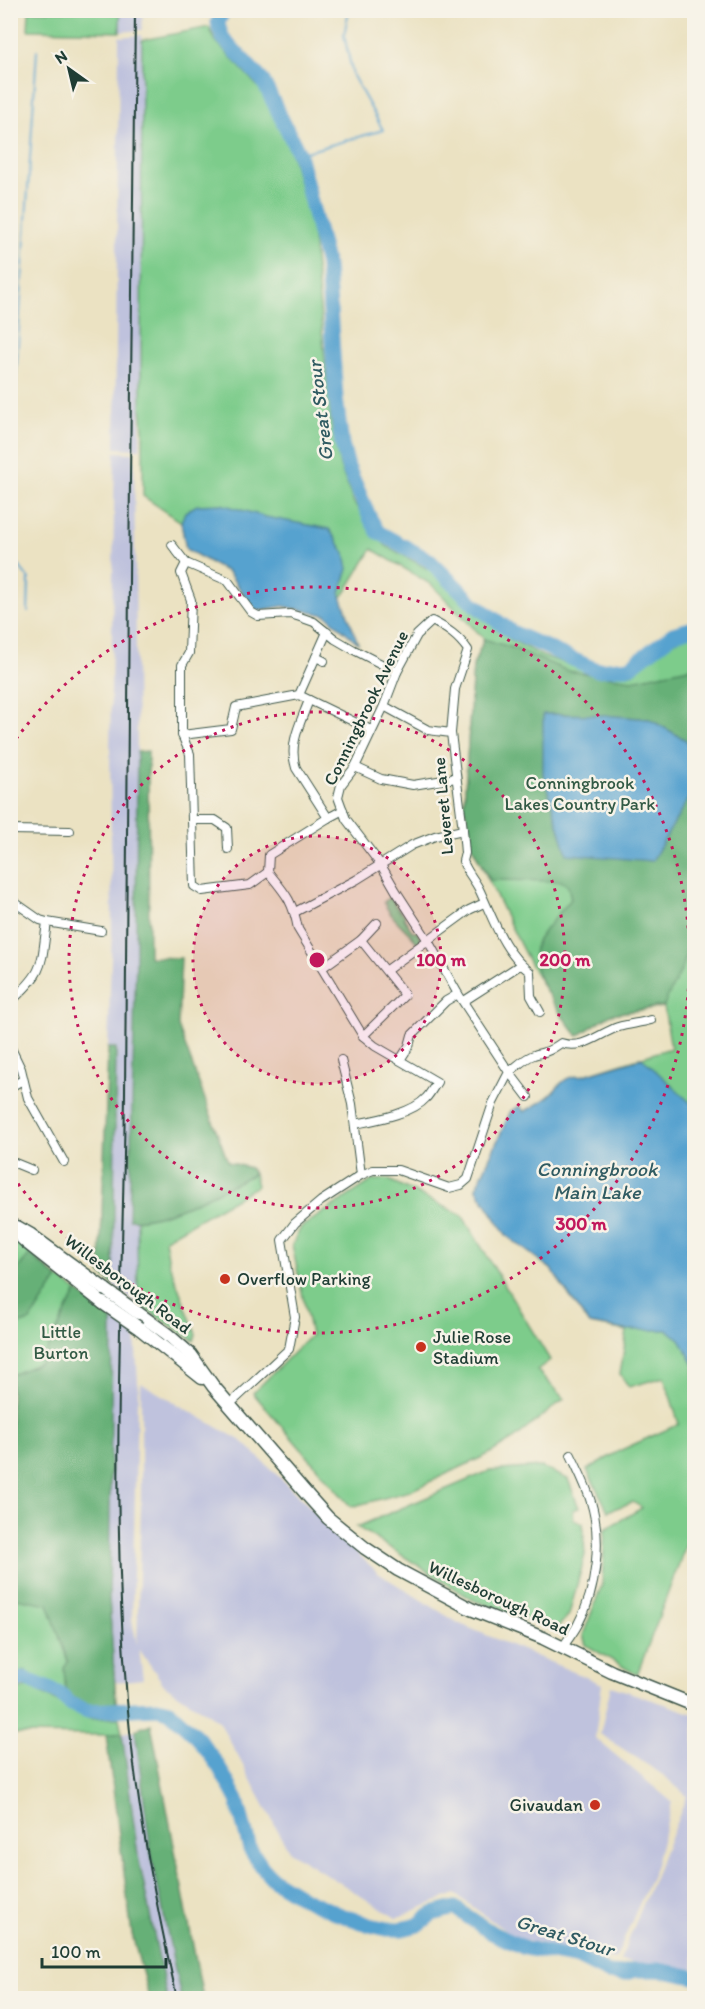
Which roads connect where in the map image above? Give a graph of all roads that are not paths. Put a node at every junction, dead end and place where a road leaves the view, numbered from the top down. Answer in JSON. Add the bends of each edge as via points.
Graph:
{"nodes":[{"id":1,"x":172,"y":545,"type":"dead end"},
{"id":2,"x":186,"y":563,"type":"junction"},
{"id":3,"x":432,"y":621,"type":"joint"},
{"id":4,"x":327,"y":632,"type":"junction"},
{"id":5,"x":316,"y":657,"type":"junction"},
{"id":6,"x":324,"y":661,"type":"dead end"},
{"id":7,"x":397,"y":672,"type":"junction"},
{"id":8,"x":299,"y":694,"type":"junction"},
{"id":9,"x":309,"y":700,"type":"junction"},
{"id":10,"x":384,"y":706,"type":"junction"},
{"id":11,"x":371,"y":730,"type":"junction"},
{"id":12,"x":451,"y":733,"type":"junction"},
{"id":13,"x":182,"y":735,"type":"junction"},
{"id":14,"x":355,"y":767,"type":"junction"},
{"id":15,"x":456,"y":778,"type":"junction"},
{"id":16,"x":343,"y":810,"type":"junction"},
{"id":17,"x":328,"y":818,"type":"junction"},
{"id":18,"x":192,"y":820,"type":"junction"},
{"id":19,"x":10,"y":830,"type":"edge"},
{"id":20,"x":463,"y":830,"type":"junction"},
{"id":21,"x":70,"y":831,"type":"dead end"},
{"id":22,"x":228,"y":849,"type":"dead end"},
{"id":23,"x":381,"y":865,"type":"junction"},
{"id":24,"x":268,"y":872,"type":"junction"},
{"id":25,"x":10,"y":898,"type":"edge"},
{"id":26,"x":484,"y":903,"type":"junction"},
{"id":27,"x":295,"y":912,"type":"junction"},
{"id":28,"x":47,"y":922,"type":"junction"},
{"id":29,"x":377,"y":923,"type":"dead end"},
{"id":30,"x":101,"y":931,"type":"dead end"},
{"id":31,"x":428,"y":939,"type":"junction"},
{"id":32,"x":361,"y":940,"type":"junction"},
{"id":33,"x":520,"y":965,"type":"junction"},
{"id":34,"x":322,"y":968,"type":"junction"},
{"id":35,"x":387,"y":970,"type":"junction"},
{"id":36,"x":458,"y":994,"type":"junction"},
{"id":37,"x":464,"y":1001,"type":"junction"},
{"id":38,"x":10,"y":1002,"type":"edge"},
{"id":39,"x":540,"y":1012,"type":"dead end"},
{"id":40,"x":651,"y":1020,"type":"dead end"},
{"id":41,"x":363,"y":1036,"type":"junction"},
{"id":42,"x":10,"y":1046,"type":"edge"},
{"id":43,"x":341,"y":1060,"type":"dead end"},
{"id":44,"x":400,"y":1060,"type":"junction"},
{"id":45,"x":508,"y":1072,"type":"junction"},
{"id":46,"x":23,"y":1080,"type":"junction"},
{"id":47,"x":10,"y":1087,"type":"edge"},
{"id":48,"x":528,"y":1097,"type":"dead end"},
{"id":49,"x":355,"y":1124,"type":"junction"},
{"id":50,"x":10,"y":1161,"type":"edge"},
{"id":51,"x":64,"y":1162,"type":"dead end"},
{"id":52,"x":32,"y":1170,"type":"dead end"},
{"id":53,"x":361,"y":1175,"type":"junction"},
{"id":54,"x":10,"y":1225,"type":"edge"},
{"id":55,"x":213,"y":1386,"type":"junction"},
{"id":56,"x":230,"y":1404,"type":"junction"},
{"id":57,"x":571,"y":1455,"type":"dead end"},
{"id":58,"x":563,"y":1647,"type":"junction"},
{"id":59,"x":694,"y":1705,"type":"edge"}],
"edges":[{"from":1,"to":2,"type":"street"},
{"from":2,"to":4,"type":"street","via":[[228,581],[258,616],[290,614],[314,622]]},
{"from":2,"to":13,"type":"street","via":[[182,573],[191,600],[191,633],[189,653],[182,665]]},
{"from":3,"to":7,"type":"street","name":"Conningbrook Avenue","via":[[417,635]]},
{"from":3,"to":12,"type":"street","name":"Leveret Lane","via":[[450,630],[468,650],[455,689]]},
{"from":4,"to":5,"type":"street"},
{"from":4,"to":7,"type":"street"},
{"from":5,"to":6,"type":"street"},
{"from":5,"to":8,"type":"street"},
{"from":7,"to":10,"type":"street","name":"Conningbrook Avenue"},
{"from":8,"to":9,"type":"street"},
{"from":8,"to":13,"type":"street","via":[[236,707],[231,729]]},
{"from":9,"to":11,"type":"street"},
{"from":9,"to":17,"type":"street","via":[[294,741],[293,760]]},
{"from":10,"to":11,"type":"street","name":"Conningbrook Avenue"},
{"from":10,"to":12,"type":"street","via":[[428,730]]},
{"from":11,"to":14,"type":"street","name":"Conningbrook Avenue"},
{"from":12,"to":15,"type":"street","name":"Leveret Lane"},
{"from":13,"to":18,"type":"street","via":[[190,754]]},
{"from":14,"to":15,"type":"street","via":[[381,779],[413,785]]},
{"from":14,"to":16,"type":"street","name":"Conningbrook Avenue","via":[[338,797]]},
{"from":15,"to":20,"type":"street","name":"Leveret Lane"},
{"from":16,"to":17,"type":"street"},
{"from":16,"to":23,"type":"street","name":"Conningbrook Avenue"},
{"from":17,"to":24,"type":"street","via":[[269,855]]},
{"from":18,"to":22,"type":"street","via":[[215,820],[227,828]]},
{"from":18,"to":24,"type":"street","via":[[194,886],[202,891],[250,885]]},
{"from":19,"to":21,"type":"street"},
{"from":20,"to":23,"type":"street","via":[[412,844]]},
{"from":20,"to":26,"type":"street","name":"Leveret Lane","via":[[464,864]]},
{"from":23,"to":27,"type":"street"},
{"from":23,"to":31,"type":"street","name":"Conningbrook Avenue"},
{"from":24,"to":27,"type":"street"},
{"from":25,"to":28,"type":"street"},
{"from":26,"to":31,"type":"street"},
{"from":26,"to":33,"type":"street","name":"Leveret Lane"},
{"from":27,"to":34,"type":"street","via":[[298,929]]},
{"from":28,"to":30,"type":"street"},
{"from":28,"to":38,"type":"street","via":[[38,972]]},
{"from":29,"to":32,"type":"street"},
{"from":31,"to":35,"type":"street"},
{"from":31,"to":36,"type":"street","name":"Conningbrook Avenue"},
{"from":32,"to":34,"type":"street"},
{"from":32,"to":35,"type":"street"},
{"from":33,"to":37,"type":"street"},
{"from":33,"to":39,"type":"street","name":"Leveret Lane","via":[[530,972],[531,996]]},
{"from":34,"to":41,"type":"street"},
{"from":35,"to":41,"type":"street","via":[[405,995]]},
{"from":36,"to":37,"type":"street","name":"Conningbrook Avenue"},
{"from":36,"to":44,"type":"street","via":[[412,1035]]},
{"from":37,"to":45,"type":"street","name":"Conningbrook Avenue"},
{"from":40,"to":45,"type":"street","via":[[618,1028],[572,1047],[561,1043]]},
{"from":41,"to":44,"type":"street"},
{"from":42,"to":46,"type":"street"},
{"from":43,"to":49,"type":"street"},
{"from":44,"to":49,"type":"street","via":[[437,1082],[425,1100],[398,1114]]},
{"from":45,"to":48,"type":"street","name":"Conningbrook Avenue"},
{"from":45,"to":53,"type":"street","via":[[468,1179],[461,1185],[448,1188],[398,1170],[373,1170]]},
{"from":46,"to":47,"type":"street"},
{"from":46,"to":51,"type":"street","via":[[28,1098]]},
{"from":49,"to":53,"type":"street"},
{"from":50,"to":52,"type":"street"},
{"from":53,"to":56,"type":"street","via":[[321,1201],[282,1240],[295,1317],[289,1349]]},
{"from":54,"to":55,"type":"main road","name":"Willesborough Road","bridge":true,"via":[[26,1242]]},
{"from":54,"to":55,"type":"main road","name":"Willesborough Road","bridge":true,"via":[[31,1235],[167,1334],[191,1355]]},
{"from":55,"to":56,"type":"main road","name":"Willesborough Road"},
{"from":56,"to":58,"type":"main road","name":"Willesborough Road","via":[[328,1518],[365,1548],[471,1609]]},
{"from":57,"to":58,"type":"street","via":[[591,1504],[597,1554],[592,1586],[579,1622]]},
{"from":58,"to":59,"type":"main road","name":"Willesborough Road","via":[[612,1672]]}]}
